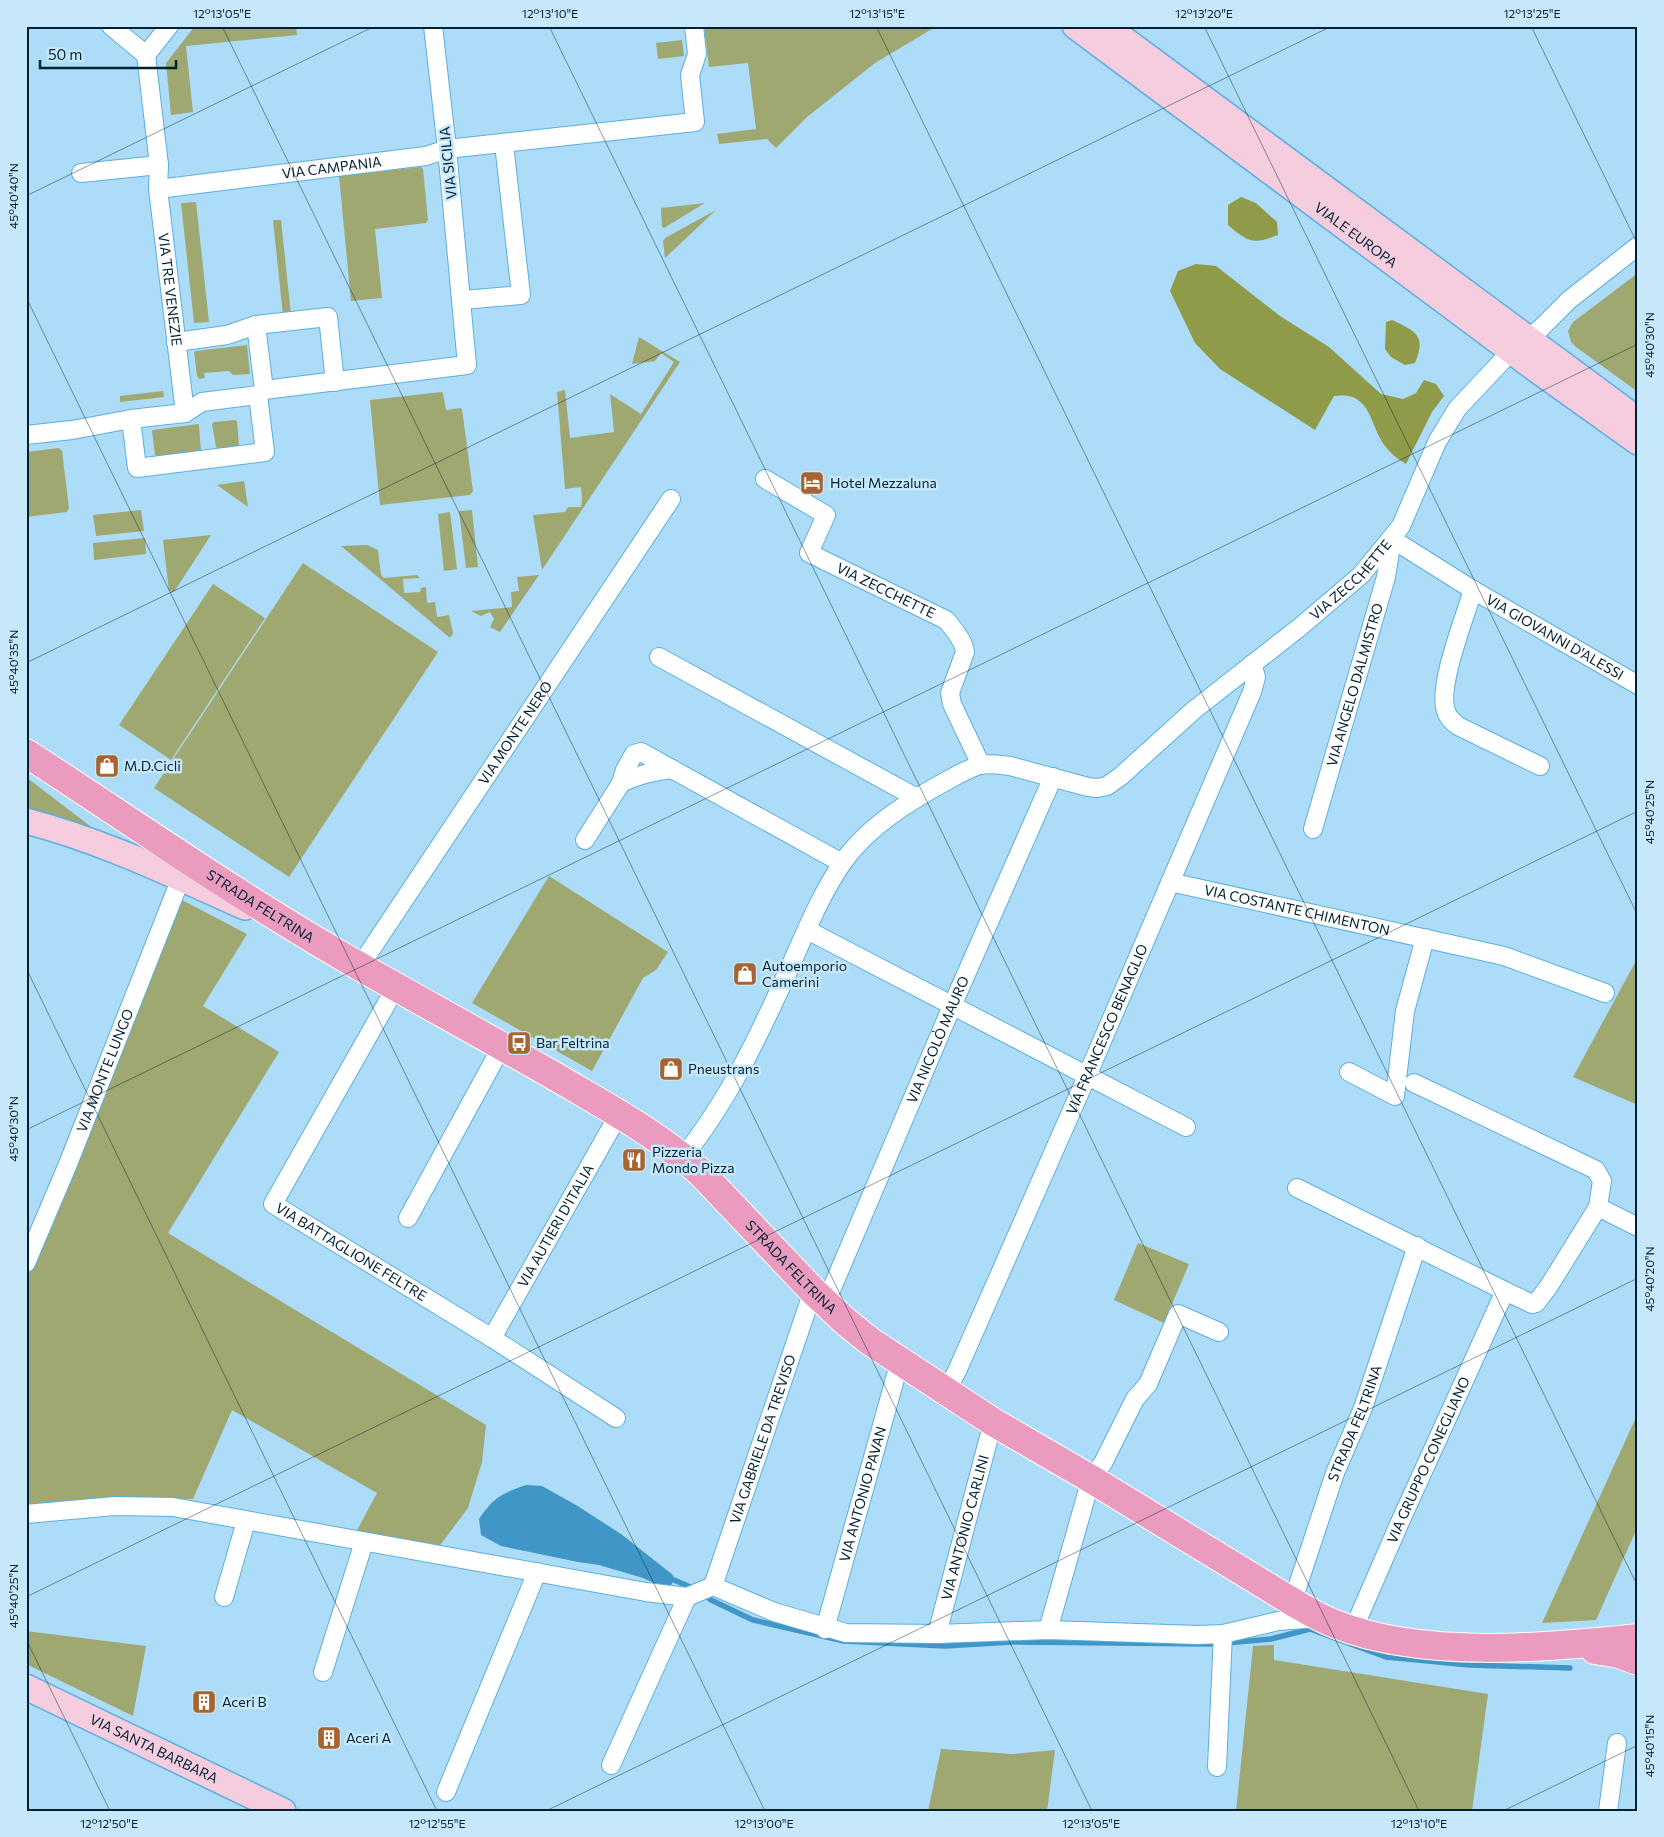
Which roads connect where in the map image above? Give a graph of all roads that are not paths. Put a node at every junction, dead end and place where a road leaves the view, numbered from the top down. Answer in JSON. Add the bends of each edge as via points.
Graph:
{"nodes":[{"id":1,"x":111,"y":26,"type":"edge"},
{"id":2,"x":169,"y":26,"type":"edge"},
{"id":3,"x":433,"y":26,"type":"edge"},
{"id":4,"x":694,"y":26,"type":"edge"},
{"id":5,"x":1076,"y":26,"type":"edge"},
{"id":6,"x":1106,"y":26,"type":"edge"},
{"id":7,"x":146,"y":55,"type":"junction"},
{"id":8,"x":504,"y":144,"type":"junction"},
{"id":9,"x":447,"y":149,"type":"junction"},
{"id":10,"x":159,"y":165,"type":"junction"},
{"id":11,"x":81,"y":174,"type":"dead end"},
{"id":12,"x":158,"y":189,"type":"junction"},
{"id":13,"x":1638,"y":246,"type":"edge"},
{"id":14,"x":462,"y":300,"type":"junction"},
{"id":15,"x":256,"y":325,"type":"junction"},
{"id":16,"x":176,"y":342,"type":"junction"},
{"id":17,"x":1520,"y":345,"type":"junction"},
{"id":18,"x":335,"y":382,"type":"junction"},
{"id":19,"x":261,"y":392,"type":"junction"},
{"id":20,"x":185,"y":413,"type":"junction"},
{"id":21,"x":131,"y":419,"type":"junction"},
{"id":22,"x":1638,"y":420,"type":"edge"},
{"id":23,"x":26,"y":435,"type":"edge"},
{"id":24,"x":1638,"y":442,"type":"edge"},
{"id":25,"x":765,"y":479,"type":"dead end"},
{"id":26,"x":672,"y":499,"type":"dead end"},
{"id":27,"x":1392,"y":539,"type":"junction"},
{"id":28,"x":1473,"y":590,"type":"junction"},
{"id":29,"x":659,"y":657,"type":"dead end"},
{"id":30,"x":1252,"y":664,"type":"junction"},
{"id":31,"x":1638,"y":685,"type":"edge"},
{"id":32,"x":26,"y":753,"type":"edge"},
{"id":33,"x":981,"y":765,"type":"junction"},
{"id":34,"x":1540,"y":766,"type":"dead end"},
{"id":35,"x":1053,"y":777,"type":"junction"},
{"id":36,"x":917,"y":798,"type":"junction"},
{"id":37,"x":26,"y":821,"type":"edge"},
{"id":38,"x":1312,"y":829,"type":"dead end"},
{"id":39,"x":585,"y":840,"type":"dead end"},
{"id":40,"x":842,"y":863,"type":"junction"},
{"id":41,"x":181,"y":878,"type":"junction"},
{"id":42,"x":1170,"y":882,"type":"junction"},
{"id":43,"x":807,"y":930,"type":"junction"},
{"id":44,"x":300,"y":932,"type":"junction"},
{"id":45,"x":1425,"y":938,"type":"junction"},
{"id":46,"x":360,"y":966,"type":"junction"},
{"id":47,"x":396,"y":986,"type":"junction"},
{"id":48,"x":1605,"y":993,"type":"dead end"},
{"id":49,"x":952,"y":1006,"type":"junction"},
{"id":50,"x":502,"y":1046,"type":"junction"},
{"id":51,"x":1350,"y":1072,"type":"dead end"},
{"id":52,"x":1087,"y":1076,"type":"junction"},
{"id":53,"x":1414,"y":1083,"type":"dead end"},
{"id":54,"x":620,"y":1114,"type":"junction"},
{"id":55,"x":1186,"y":1127,"type":"dead end"},
{"id":56,"x":683,"y":1157,"type":"junction"},
{"id":57,"x":1297,"y":1188,"type":"dead end"},
{"id":58,"x":1598,"y":1207,"type":"junction"},
{"id":59,"x":408,"y":1218,"type":"dead end"},
{"id":60,"x":1638,"y":1227,"type":"edge"},
{"id":61,"x":1417,"y":1246,"type":"junction"},
{"id":62,"x":26,"y":1263,"type":"edge"},
{"id":63,"x":1505,"y":1291,"type":"junction"},
{"id":64,"x":818,"y":1296,"type":"junction"},
{"id":65,"x":1219,"y":1332,"type":"dead end"},
{"id":66,"x":492,"y":1338,"type":"junction"},
{"id":67,"x":900,"y":1361,"type":"junction"},
{"id":68,"x":946,"y":1391,"type":"junction"},
{"id":69,"x":616,"y":1418,"type":"dead end"},
{"id":70,"x":993,"y":1422,"type":"junction"},
{"id":71,"x":1091,"y":1479,"type":"junction"},
{"id":72,"x":26,"y":1514,"type":"edge"},
{"id":73,"x":246,"y":1521,"type":"junction"},
{"id":74,"x":364,"y":1542,"type":"junction"},
{"id":75,"x":537,"y":1572,"type":"junction"},
{"id":76,"x":700,"y":1592,"type":"junction"},
{"id":77,"x":224,"y":1597,"type":"dead end"},
{"id":78,"x":1291,"y":1601,"type":"junction"},
{"id":79,"x":1321,"y":1618,"type":"junction"},
{"id":80,"x":826,"y":1629,"type":"junction"},
{"id":81,"x":1048,"y":1630,"type":"junction"},
{"id":82,"x":1353,"y":1630,"type":"junction"},
{"id":83,"x":937,"y":1634,"type":"junction"},
{"id":84,"x":1638,"y":1638,"type":"edge"},
{"id":85,"x":1223,"y":1641,"type":"junction"},
{"id":86,"x":1566,"y":1646,"type":"junction"},
{"id":87,"x":1638,"y":1661,"type":"edge"},
{"id":88,"x":323,"y":1672,"type":"dead end"},
{"id":89,"x":26,"y":1687,"type":"edge"},
{"id":90,"x":1617,"y":1743,"type":"dead end"},
{"id":91,"x":611,"y":1765,"type":"dead end"},
{"id":92,"x":1217,"y":1767,"type":"dead end"},
{"id":93,"x":446,"y":1792,"type":"dead end"},
{"id":94,"x":283,"y":1811,"type":"edge"},
{"id":95,"x":1608,"y":1811,"type":"edge"}],
"edges":[{"from":1,"to":7,"type":"street"},
{"from":2,"to":7,"type":"street"},
{"from":3,"to":9,"type":"street","name":"VIA SICILIA"},
{"from":4,"to":8,"type":"street","name":"VIA CAMPANIA","via":[[697,54],[690,74],[695,122]]},
{"from":5,"to":17,"type":"main road","name":"VIALE EUROPA"},
{"from":6,"to":17,"type":"main road","name":"VIALE EUROPA"},
{"from":7,"to":10,"type":"street","name":"VIA TRE VENEZIE"},
{"from":8,"to":9,"type":"street","name":"VIA CAMPANIA"},
{"from":8,"to":14,"type":"street","via":[[521,295]]},
{"from":9,"to":12,"type":"street","name":"VIA CAMPANIA","via":[[426,156]]},
{"from":9,"to":14,"type":"street","name":"VIA SICILIA"},
{"from":10,"to":11,"type":"street"},
{"from":10,"to":12,"type":"street","name":"VIA TRE VENEZIE"},
{"from":12,"to":16,"type":"street","name":"VIA TRE VENEZIE"},
{"from":13,"to":17,"type":"street","name":"VIA ZECCHETTE","via":[[1569,300]]},
{"from":14,"to":18,"type":"street","name":"VIA SICILIA","via":[[468,365]]},
{"from":15,"to":16,"type":"street","via":[[227,335]]},
{"from":15,"to":18,"type":"street","via":[[328,317]]},
{"from":15,"to":19,"type":"street"},
{"from":16,"to":20,"type":"street","name":"VIA TRE VENEZIE"},
{"from":17,"to":22,"type":"main road","name":"VIALE EUROPA"},
{"from":17,"to":24,"type":"main road","name":"VIALE EUROPA"},
{"from":17,"to":27,"type":"street","name":"VIA ZECCHETTE","via":[[1469,396],[1447,424],[1401,526]]},
{"from":18,"to":19,"type":"street","name":"VIA SICILIA"},
{"from":19,"to":20,"type":"street","name":"VIA SICILIA","via":[[202,402]]},
{"from":19,"to":21,"type":"street","via":[[265,452],[137,468]]},
{"from":20,"to":21,"type":"street"},
{"from":21,"to":23,"type":"street"},
{"from":25,"to":33,"type":"street","name":"VIA ZECCHETTE","via":[[826,515],[809,553],[946,620],[951,626],[965,652],[950,694],[952,704]]},
{"from":26,"to":46,"type":"street","name":"VIA MONTE NERO"},
{"from":27,"to":28,"type":"street","name":"VIA GIOVANNI D'ALESSI"},
{"from":27,"to":30,"type":"street","name":"VIA ZECCHETTE","via":[[1349,586]]},
{"from":27,"to":38,"type":"street","name":"VIA ANGELO DALMISTRO","via":[[1386,577]]},
{"from":28,"to":31,"type":"street","name":"VIA GIOVANNI D'ALESSI"},
{"from":28,"to":34,"type":"street","name":"VIA GIOVANNI D'ALESSI","via":[[1445,682],[1445,710],[1458,726]]},
{"from":29,"to":36,"type":"street"},
{"from":30,"to":35,"type":"street","name":"VIA ZECCHETTE","via":[[1188,715],[1114,782],[1097,788]]},
{"from":30,"to":42,"type":"street","name":"VIA FRANCESCO BENAGLIO","via":[[1256,677],[1252,692]]},
{"from":32,"to":44,"type":"main road","name":"STRADA FELTRINA"},
{"from":33,"to":35,"type":"street","name":"VIA ZECCHETTE","via":[[1004,765]]},
{"from":33,"to":36,"type":"street","name":"VIA ZECCHETTE"},
{"from":35,"to":49,"type":"street","name":"VIA NICOLÒ MAURO"},
{"from":36,"to":40,"type":"street","name":"VIA ZECCHETTE","via":[[861,840]]},
{"from":37,"to":41,"type":"main road","via":[[98,844]]},
{"from":39,"to":40,"type":"street","via":[[621,784],[634,754],[641,752]]},
{"from":40,"to":43,"type":"street","name":"VIA ZECCHETTE"},
{"from":41,"to":44,"type":"main road"},
{"from":41,"to":62,"type":"street","name":"VIA MONTE LUNGO"},
{"from":42,"to":45,"type":"street","name":"VIA COSTANTE CHIMENTON"},
{"from":42,"to":52,"type":"street","name":"VIA FRANCESCO BENAGLIO"},
{"from":43,"to":49,"type":"street"},
{"from":43,"to":56,"type":"street","name":"VIA ZECCHETTE","via":[[743,1066]]},
{"from":44,"to":46,"type":"main road","name":"STRADA FELTRINA"},
{"from":45,"to":48,"type":"street","name":"VIA COSTANTE CHIMENTON","via":[[1504,956]]},
{"from":45,"to":51,"type":"street","via":[[1405,1010],[1395,1096]]},
{"from":46,"to":47,"type":"main road","name":"STRADA FELTRINA"},
{"from":47,"to":50,"type":"main road","name":"STRADA FELTRINA"},
{"from":47,"to":66,"type":"street","name":"VIA BATTAGLIONE FELTRE","via":[[272,1204]]},
{"from":49,"to":52,"type":"street"},
{"from":49,"to":64,"type":"street","name":"VIA NICOLÒ MAURO","via":[[832,1288]]},
{"from":50,"to":54,"type":"main road","name":"STRADA FELTRINA"},
{"from":50,"to":59,"type":"street"},
{"from":52,"to":55,"type":"street"},
{"from":52,"to":68,"type":"street","name":"VIA FRANCESCO BENAGLIO"},
{"from":53,"to":58,"type":"street","via":[[1596,1170],[1602,1181]]},
{"from":54,"to":56,"type":"main road","name":"STRADA FELTRINA"},
{"from":54,"to":66,"type":"street","name":"VIA AUTIERI D'ITALIA"},
{"from":56,"to":64,"type":"main road","name":"STRADA FELTRINA"},
{"from":57,"to":61,"type":"street"},
{"from":58,"to":60,"type":"street"},
{"from":58,"to":63,"type":"street","via":[[1550,1286],[1536,1303]]},
{"from":61,"to":63,"type":"street"},
{"from":61,"to":78,"type":"street","name":"STRADA FELTRINA","via":[[1363,1408],[1335,1473]]},
{"from":63,"to":82,"type":"street","name":"VIA GRUPPO CONEGLIANO"},
{"from":64,"to":67,"type":"main road","name":"STRADA FELTRINA","via":[[864,1337]]},
{"from":64,"to":76,"type":"street","name":"VIA GABRIELE DA TREVISO"},
{"from":65,"to":71,"type":"street","via":[[1178,1314],[1148,1384],[1135,1399],[1103,1463]]},
{"from":66,"to":69,"type":"street","name":"VIA BATTAGLIONE FELTRE"},
{"from":67,"to":68,"type":"main road","name":"STRADA FELTRINA"},
{"from":67,"to":80,"type":"street","name":"VIA ANTONIO PAVAN"},
{"from":68,"to":70,"type":"main road","name":"STRADA FELTRINA"},
{"from":70,"to":71,"type":"main road","name":"STRADA FELTRINA"},
{"from":70,"to":83,"type":"street","name":"VIA ANTONIO CARLINI"},
{"from":71,"to":78,"type":"main road","name":"STRADA FELTRINA"},
{"from":71,"to":81,"type":"street"},
{"from":72,"to":73,"type":"street","via":[[115,1506],[173,1507]]},
{"from":73,"to":74,"type":"street"},
{"from":73,"to":77,"type":"street"},
{"from":74,"to":75,"type":"street"},
{"from":74,"to":88,"type":"street"},
{"from":75,"to":76,"type":"street","via":[[593,1583]]},
{"from":75,"to":93,"type":"street"},
{"from":76,"to":80,"type":"street"},
{"from":76,"to":91,"type":"street","name":"VIA GABRIELE DA TREVISO"},
{"from":78,"to":79,"type":"main road","name":"STRADA FELTRINA"},
{"from":79,"to":82,"type":"main road","name":"STRADA FELTRINA"},
{"from":79,"to":85,"type":"street","via":[[1278,1621]]},
{"from":80,"to":83,"type":"street","via":[[846,1634]]},
{"from":81,"to":83,"type":"street"},
{"from":81,"to":85,"type":"street","via":[[1198,1635]]},
{"from":82,"to":86,"type":"main road","name":"STRADA FELTRINA","via":[[1437,1646]]},
{"from":84,"to":86,"type":"main road","name":"STRADA FELTRINA"},
{"from":85,"to":92,"type":"street"},
{"from":86,"to":87,"type":"main road","name":"STRADA FELTRINA","via":[[1619,1654]]},
{"from":89,"to":94,"type":"main road","name":"VIA SANTA BARBARA"},
{"from":90,"to":95,"type":"street"}]}
